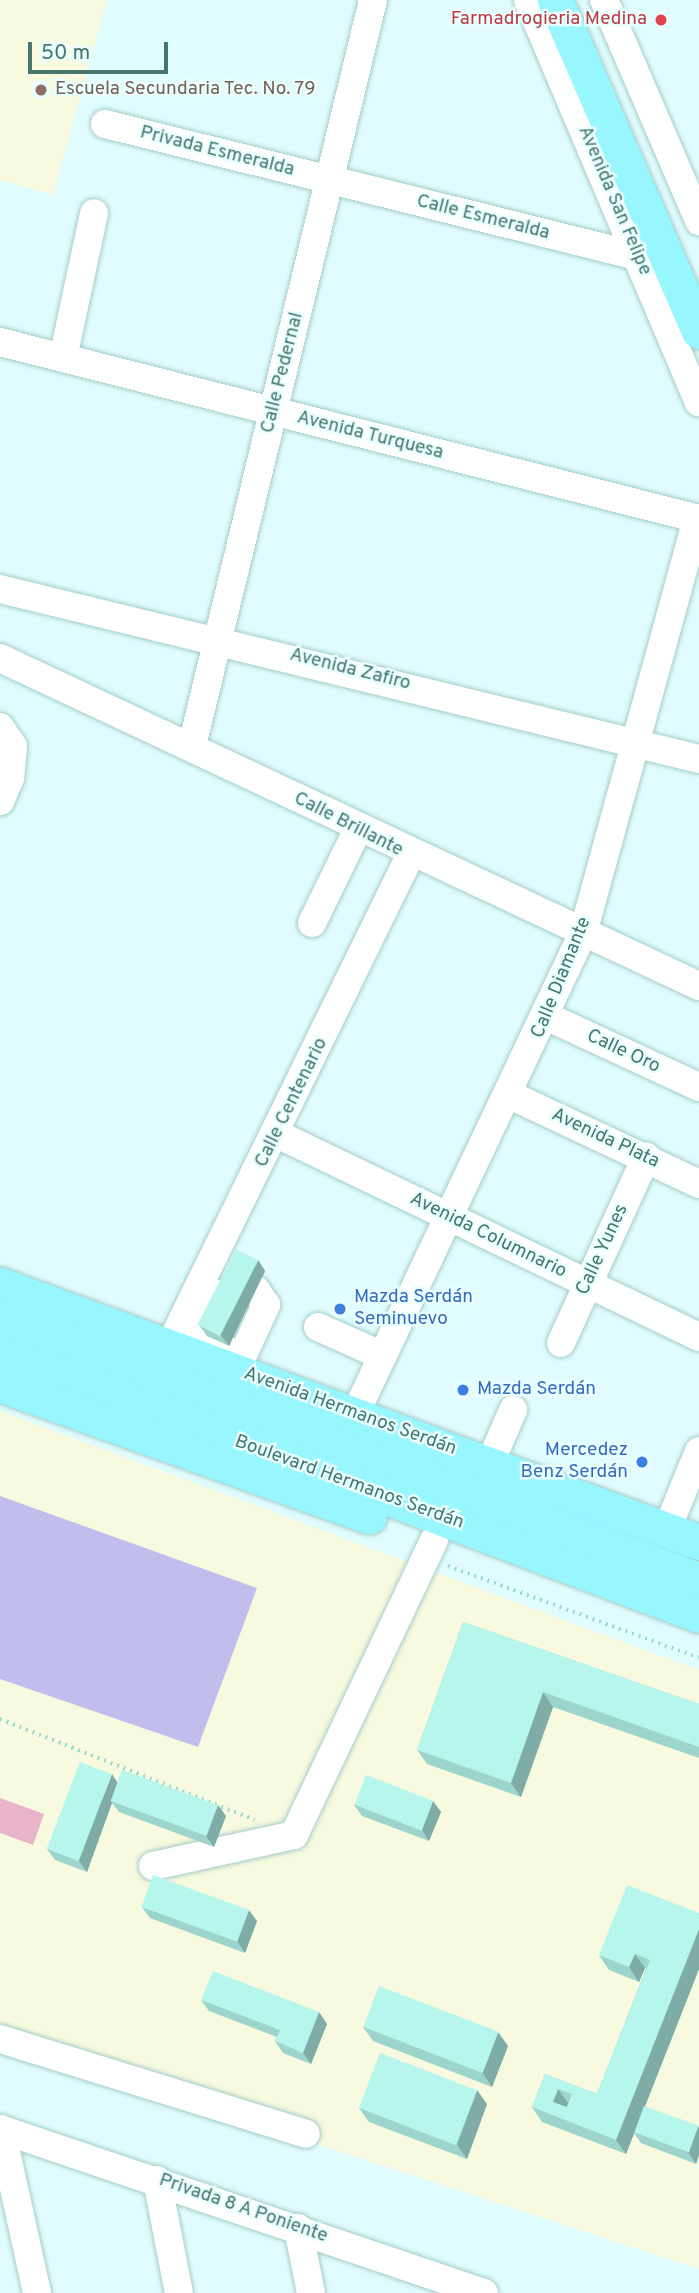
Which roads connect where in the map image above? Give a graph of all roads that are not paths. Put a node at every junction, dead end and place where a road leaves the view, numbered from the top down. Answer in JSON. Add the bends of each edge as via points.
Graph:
{"nodes":[{"id":1,"x":373,"y":0,"type":"edge"},
{"id":2,"x":527,"y":0,"type":"edge"},
{"id":3,"x":555,"y":0,"type":"edge"},
{"id":4,"x":575,"y":0,"type":"edge"},
{"id":5,"x":604,"y":0,"type":"edge"},
{"id":6,"x":105,"y":124,"type":"dead end"},
{"id":7,"x":329,"y":181,"type":"junction"},
{"id":8,"x":94,"y":213,"type":"dead end"},
{"id":9,"x":699,"y":221,"type":"edge"},
{"id":10,"x":637,"y":256,"type":"junction"},
{"id":11,"x":699,"y":285,"type":"edge"},
{"id":12,"x":699,"y":331,"type":"edge"},
{"id":13,"x":0,"y":342,"type":"edge"},
{"id":14,"x":62,"y":358,"type":"junction"},
{"id":15,"x":699,"y":402,"type":"edge"},
{"id":16,"x":273,"y":412,"type":"junction"},
{"id":17,"x":698,"y":518,"type":"edge"},
{"id":18,"x":0,"y":589,"type":"edge"},
{"id":19,"x":219,"y":637,"type":"junction"},
{"id":20,"x":0,"y":658,"type":"edge"},
{"id":21,"x":0,"y":727,"type":"edge"},
{"id":22,"x":640,"y":743,"type":"junction"},
{"id":23,"x":191,"y":746,"type":"junction"},
{"id":24,"x":699,"y":759,"type":"edge"},
{"id":25,"x":0,"y":801,"type":"edge"},
{"id":26,"x":358,"y":830,"type":"junction"},
{"id":27,"x":410,"y":856,"type":"junction"},
{"id":28,"x":312,"y":923,"type":"dead end"},
{"id":29,"x":583,"y":933,"type":"junction"},
{"id":30,"x":699,"y":986,"type":"edge"},
{"id":31,"x":548,"y":1017,"type":"junction"},
{"id":32,"x":699,"y":1087,"type":"edge"},
{"id":33,"x":510,"y":1095,"type":"junction"},
{"id":34,"x":277,"y":1134,"type":"junction"},
{"id":35,"x":646,"y":1157,"type":"junction"},
{"id":36,"x":699,"y":1184,"type":"edge"},
{"id":37,"x":450,"y":1218,"type":"junction"},
{"id":38,"x":232,"y":1278,"type":"junction"},
{"id":39,"x":587,"y":1284,"type":"junction"},
{"id":40,"x":0,"y":1285,"type":"edge"},
{"id":41,"x":0,"y":1317,"type":"edge"},
{"id":42,"x":318,"y":1327,"type":"dead end"},
{"id":43,"x":699,"y":1337,"type":"edge"},
{"id":44,"x":561,"y":1343,"type":"dead end"},
{"id":45,"x":181,"y":1350,"type":"junction"},
{"id":46,"x":0,"y":1351,"type":"edge"},
{"id":47,"x":383,"y":1356,"type":"junction"},
{"id":48,"x":239,"y":1364,"type":"junction"},
{"id":49,"x":0,"y":1384,"type":"edge"},
{"id":50,"x":308,"y":1395,"type":"junction"},
{"id":51,"x":513,"y":1410,"type":"dead end"},
{"id":52,"x":356,"y":1412,"type":"junction"},
{"id":53,"x":699,"y":1451,"type":"edge"},
{"id":54,"x":500,"y":1466,"type":"junction"},
{"id":55,"x":400,"y":1468,"type":"junction"},
{"id":56,"x":536,"y":1520,"type":"junction"},
{"id":57,"x":667,"y":1529,"type":"junction"},
{"id":58,"x":699,"y":1542,"type":"edge"},
{"id":59,"x":430,"y":1549,"type":"junction"},
{"id":60,"x":699,"y":1580,"type":"edge"},
{"id":61,"x":699,"y":1615,"type":"edge"},
{"id":62,"x":699,"y":1640,"type":"edge"},
{"id":63,"x":153,"y":1866,"type":"dead end"},
{"id":64,"x":0,"y":2039,"type":"edge"},
{"id":65,"x":1,"y":2129,"type":"edge"},
{"id":66,"x":306,"y":2134,"type":"dead end"},
{"id":67,"x":156,"y":2180,"type":"junction"},
{"id":68,"x":298,"y":2228,"type":"junction"},
{"id":69,"x":424,"y":2283,"type":"edge"},
{"id":70,"x":37,"y":2293,"type":"edge"},
{"id":71,"x":179,"y":2293,"type":"edge"},
{"id":72,"x":311,"y":2293,"type":"edge"},
{"id":73,"x":484,"y":2293,"type":"edge"}],
"edges":[{"from":1,"to":7,"type":"street","name":"Calle Pedernal"},
{"from":2,"to":10,"type":"street","name":"Avenida San Felipe"},
{"from":3,"to":12,"type":"main road","name":"Avenida San Felipe"},
{"from":4,"to":11,"type":"main road"},
{"from":5,"to":9,"type":"street"},
{"from":6,"to":7,"type":"street","name":"Privada Esmeralda"},
{"from":7,"to":10,"type":"street","name":"Calle Esmeralda"},
{"from":7,"to":16,"type":"street","name":"Calle Pedernal"},
{"from":8,"to":14,"type":"street"},
{"from":10,"to":15,"type":"street","name":"Avenida San Felipe"},
{"from":13,"to":14,"type":"street","name":"Avenida Turquesa"},
{"from":14,"to":16,"type":"street","name":"Avenida Turquesa"},
{"from":16,"to":17,"type":"street","name":"Avenida Turquesa"},
{"from":16,"to":19,"type":"street","name":"Calle Pedernal"},
{"from":17,"to":22,"type":"street","name":"Calle Diamante"},
{"from":18,"to":19,"type":"street","name":"Avenida Zafiro"},
{"from":19,"to":22,"type":"street","name":"Avenida Zafiro"},
{"from":19,"to":23,"type":"street","name":"Calle Pedernal"},
{"from":20,"to":23,"type":"street","name":"Calle Brillante"},
{"from":21,"to":25,"type":"street","via":[[13,746],[10,778]]},
{"from":22,"to":24,"type":"street","name":"Avenida Zafiro"},
{"from":22,"to":29,"type":"street","name":"Calle Diamante"},
{"from":23,"to":26,"type":"street","name":"Calle Brillante"},
{"from":26,"to":27,"type":"street","name":"Calle Brillante"},
{"from":26,"to":28,"type":"street"},
{"from":27,"to":29,"type":"street","name":"Calle Brillante"},
{"from":27,"to":34,"type":"street","name":"Calle Centenario"},
{"from":29,"to":30,"type":"street","name":"Calle Brillante"},
{"from":29,"to":31,"type":"street","name":"Calle Diamante"},
{"from":31,"to":32,"type":"street","name":"Calle Oro"},
{"from":31,"to":33,"type":"street","name":"Calle Diamante"},
{"from":33,"to":35,"type":"street","name":"Avenida Plata"},
{"from":33,"to":37,"type":"street","name":"Calle Diamante"},
{"from":34,"to":37,"type":"street","name":"Avenida Columnario"},
{"from":34,"to":38,"type":"street","name":"Calle Centenario"},
{"from":35,"to":36,"type":"street","name":"Avenida Plata"},
{"from":35,"to":39,"type":"street","name":"Calle Yunes"},
{"from":37,"to":39,"type":"street","name":"Avenida Columnario"},
{"from":37,"to":47,"type":"street","name":"Calle Diamante"},
{"from":38,"to":45,"type":"street","name":"Calle Centenario"},
{"from":38,"to":48,"type":"street","via":[[267,1301]]},
{"from":39,"to":43,"type":"street","name":"Avenida Columnario"},
{"from":39,"to":44,"type":"street","name":"Calle Yunes"},
{"from":40,"to":45,"type":"main road","name":"Avenida Hermanos Serdán"},
{"from":41,"to":45,"type":"main road","name":"Boulevard Hermanos Serdán"},
{"from":42,"to":47,"type":"street"},
{"from":45,"to":48,"type":"main road","name":"Avenida Hermanos Serdán"},
{"from":45,"to":55,"type":"main road","name":"Boulevard Hermanos Serdán"},
{"from":46,"to":61,"type":"main road","name":"Boulevard Hermanos Serdán"},
{"from":47,"to":52,"type":"street","name":"Calle Diamante"},
{"from":48,"to":50,"type":"main road","name":"Avenida Hermanos Serdán"},
{"from":49,"to":59,"type":"main road"},
{"from":50,"to":52,"type":"main road","name":"Avenida Hermanos Serdán"},
{"from":50,"to":55,"type":"main road","via":[[336,1424],[385,1450]]},
{"from":51,"to":54,"type":"street"},
{"from":52,"to":54,"type":"main road","name":"Avenida Hermanos Serdán"},
{"from":53,"to":57,"type":"street"},
{"from":54,"to":56,"type":"main road"},
{"from":54,"to":57,"type":"main road","name":"Avenida Hermanos Serdán"},
{"from":55,"to":56,"type":"main road","name":"Boulevard Hermanos Serdán"},
{"from":56,"to":60,"type":"main road","name":"Boulevard Hermanos Serdán"},
{"from":57,"to":58,"type":"main road","name":"Avenida Hermanos Serdán"},
{"from":59,"to":62,"type":"main road"},
{"from":59,"to":63,"type":"street","via":[[295,1835]]},
{"from":64,"to":66,"type":"street"},
{"from":65,"to":67,"type":"street","name":"Privada 8 A Poniente"},
{"from":65,"to":70,"type":"street"},
{"from":67,"to":68,"type":"street","name":"Privada 8 A Poniente"},
{"from":67,"to":71,"type":"street"},
{"from":68,"to":69,"type":"street","name":"Privada 8 A Poniente"},
{"from":68,"to":72,"type":"street"},
{"from":69,"to":73,"type":"street","name":"Privada 8 A Poniente"}]}
